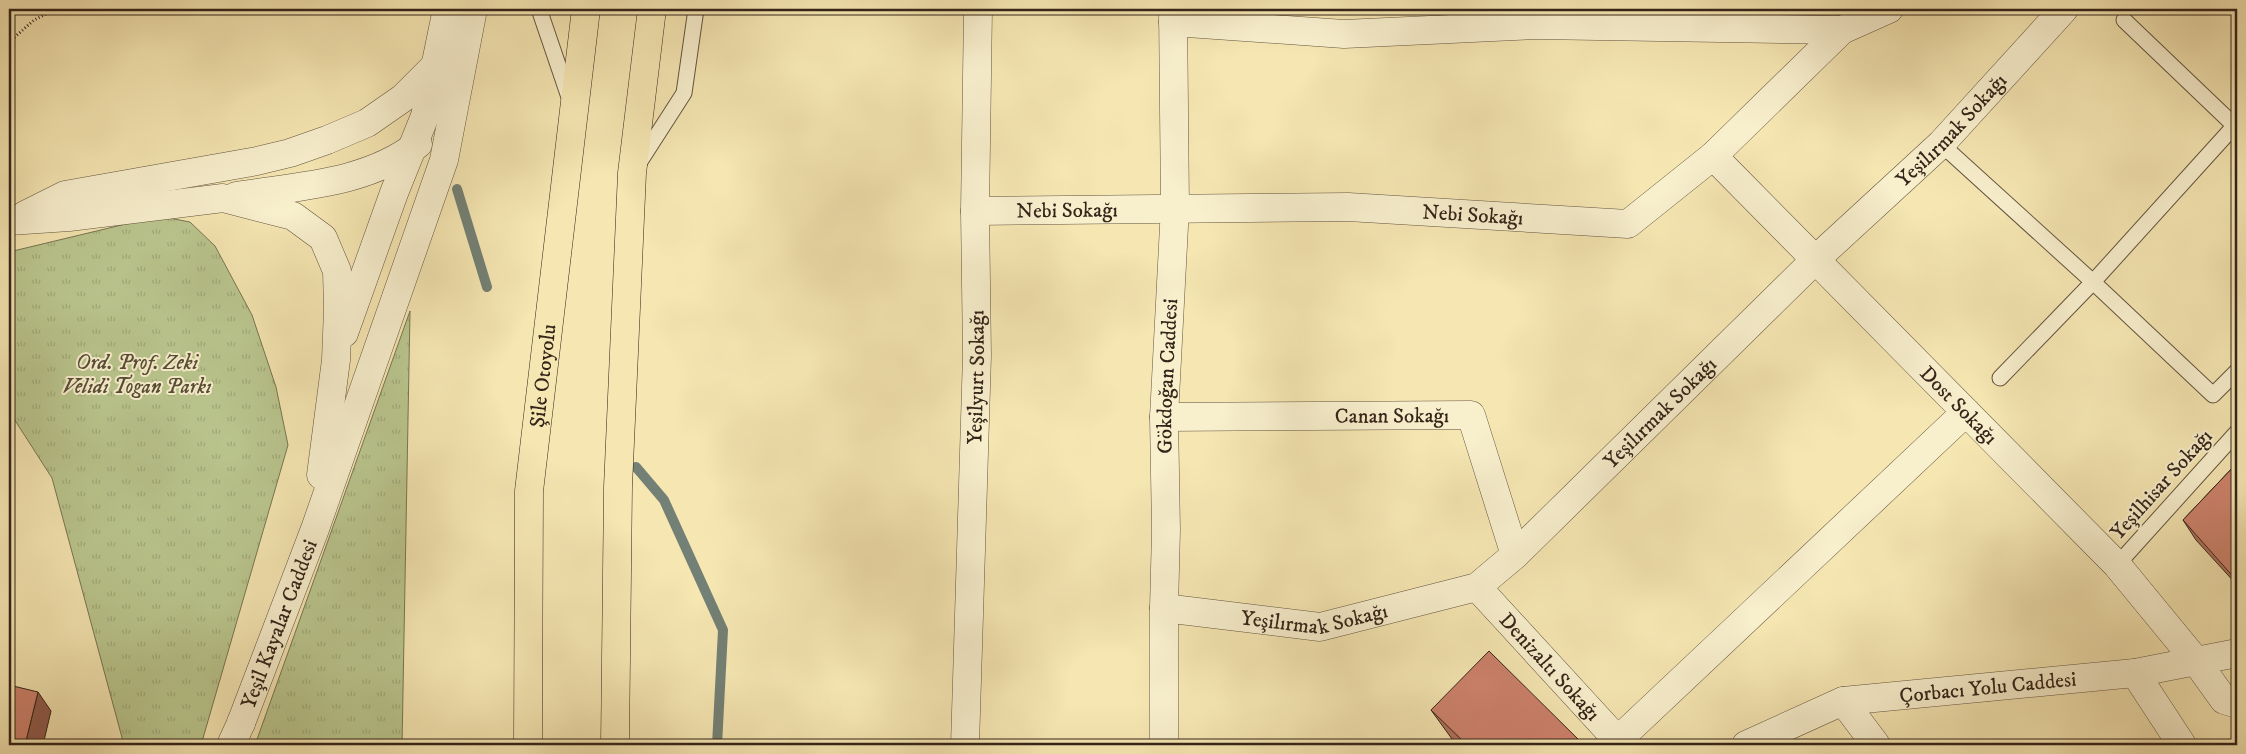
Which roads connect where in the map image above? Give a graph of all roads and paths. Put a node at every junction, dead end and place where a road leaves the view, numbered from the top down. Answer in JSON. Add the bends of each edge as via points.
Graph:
{"nodes":[{"id":1,"x":56,"y":9,"type":"edge"},
{"id":2,"x":447,"y":9,"type":"edge"},
{"id":3,"x":473,"y":9,"type":"edge"},
{"id":4,"x":539,"y":9,"type":"edge"},
{"id":5,"x":586,"y":9,"type":"edge"},
{"id":6,"x":652,"y":9,"type":"edge"},
{"id":7,"x":696,"y":9,"type":"edge"},
{"id":8,"x":978,"y":9,"type":"edge"},
{"id":9,"x":1889,"y":9,"type":"edge"},
{"id":10,"x":2064,"y":9,"type":"edge"},
{"id":11,"x":1173,"y":16,"type":"edge"},
{"id":12,"x":1537,"y":17,"type":"edge"},
{"id":13,"x":2124,"y":20,"type":"dead end"},
{"id":14,"x":1842,"y":30,"type":"junction"},
{"id":15,"x":9,"y":42,"type":"edge"},
{"id":16,"x":436,"y":66,"type":"junction"},
{"id":17,"x":574,"y":112,"type":"junction"},
{"id":18,"x":453,"y":117,"type":"junction"},
{"id":19,"x":2236,"y":126,"type":"edge"},
{"id":20,"x":327,"y":140,"type":"junction"},
{"id":21,"x":1941,"y":144,"type":"junction"},
{"id":22,"x":412,"y":148,"type":"junction"},
{"id":23,"x":1713,"y":156,"type":"junction"},
{"id":24,"x":373,"y":170,"type":"junction"},
{"id":25,"x":632,"y":173,"type":"junction"},
{"id":26,"x":394,"y":193,"type":"junction"},
{"id":27,"x":223,"y":198,"type":"junction"},
{"id":28,"x":1175,"y":207,"type":"junction"},
{"id":29,"x":975,"y":211,"type":"junction"},
{"id":30,"x":11,"y":220,"type":"edge"},
{"id":31,"x":1816,"y":259,"type":"junction"},
{"id":32,"x":2093,"y":282,"type":"junction"},
{"id":33,"x":380,"y":343,"type":"junction"},
{"id":34,"x":336,"y":354,"type":"junction"},
{"id":35,"x":2237,"y":371,"type":"edge"},
{"id":36,"x":2000,"y":378,"type":"dead end"},
{"id":37,"x":1966,"y":412,"type":"junction"},
{"id":38,"x":1164,"y":417,"type":"junction"},
{"id":39,"x":2237,"y":432,"type":"edge"},
{"id":40,"x":315,"y":529,"type":"junction"},
{"id":41,"x":1515,"y":555,"type":"junction"},
{"id":42,"x":2117,"y":565,"type":"junction"},
{"id":43,"x":1477,"y":587,"type":"junction"},
{"id":44,"x":1164,"y":608,"type":"junction"},
{"id":45,"x":2237,"y":653,"type":"edge"},
{"id":46,"x":2196,"y":661,"type":"junction"},
{"id":47,"x":2135,"y":673,"type":"junction"},
{"id":48,"x":1843,"y":701,"type":"junction"},
{"id":49,"x":2237,"y":704,"type":"edge"},
{"id":50,"x":236,"y":734,"type":"edge"},
{"id":51,"x":1620,"y":743,"type":"edge"},
{"id":52,"x":528,"y":745,"type":"edge"},
{"id":53,"x":614,"y":745,"type":"edge"},
{"id":54,"x":965,"y":745,"type":"edge"},
{"id":55,"x":1164,"y":745,"type":"edge"},
{"id":56,"x":1746,"y":745,"type":"edge"},
{"id":57,"x":1876,"y":745,"type":"edge"},
{"id":58,"x":2182,"y":745,"type":"edge"}],
"edges":[{"from":1,"to":15,"type":"path","via":[[34,20]]},
{"from":2,"to":16,"type":"street"},
{"from":3,"to":18,"type":"street"},
{"from":4,"to":17,"type":"lane"},
{"from":5,"to":17,"type":"highway","name":"Şile Otoyolu"},
{"from":6,"to":25,"type":"highway"},
{"from":7,"to":25,"type":"lane","via":[[684,93]]},
{"from":8,"to":29,"type":"street","name":"Yeşilyurt Sokağı"},
{"from":9,"to":14,"type":"street","name":"Nebi Sokağı"},
{"from":10,"to":21,"type":"street","name":"Yeşilırmak Sokağı"},
{"from":11,"to":12,"type":"street","via":[[1344,34]]},
{"from":11,"to":28,"type":"street","name":"Gökdoğan Caddesi"},
{"from":12,"to":14,"type":"street"},
{"from":13,"to":19,"type":"lane"},
{"from":14,"to":23,"type":"street","name":"Nebi Sokağı"},
{"from":16,"to":20,"type":"street","via":[[403,98],[374,118]]},
{"from":16,"to":22,"type":"street","via":[[425,116]]},
{"from":17,"to":52,"type":"highway","name":"Şile Otoyolu","via":[[529,491]]},
{"from":18,"to":22,"type":"street"},
{"from":18,"to":33,"type":"street","via":[[444,160]]},
{"from":19,"to":32,"type":"lane"},
{"from":20,"to":24,"type":"street"},
{"from":20,"to":30,"type":"street","via":[[257,161],[65,195]]},
{"from":21,"to":31,"type":"street","name":"Yeşilırmak Sokağı"},
{"from":21,"to":32,"type":"lane"},
{"from":22,"to":24,"type":"street"},
{"from":22,"to":26,"type":"street"},
{"from":23,"to":28,"type":"street","name":"Nebi Sokağı","via":[[1628,224],[1348,207]]},
{"from":23,"to":31,"type":"street","name":"Dost Sokağı"},
{"from":24,"to":26,"type":"street"},
{"from":24,"to":27,"type":"street","via":[[337,180]]},
{"from":25,"to":53,"type":"highway","via":[[618,487]]},
{"from":26,"to":33,"type":"street","via":[[403,211],[405,228],[375,316]]},
{"from":26,"to":34,"type":"street"},
{"from":27,"to":30,"type":"street","via":[[69,217]]},
{"from":27,"to":34,"type":"street","via":[[293,216],[323,238],[337,271]]},
{"from":28,"to":29,"type":"street","name":"Nebi Sokağı"},
{"from":28,"to":38,"type":"street","name":"Gökdoğan Caddesi"},
{"from":29,"to":54,"type":"street","name":"Yeşilyurt Sokağı","via":[[978,355]]},
{"from":31,"to":37,"type":"street","name":"Dost Sokağı"},
{"from":31,"to":41,"type":"street","name":"Yeşilırmak Sokağı"},
{"from":32,"to":35,"type":"lane","via":[[2213,396]]},
{"from":32,"to":36,"type":"lane"},
{"from":33,"to":40,"type":"street"},
{"from":34,"to":40,"type":"street"},
{"from":37,"to":42,"type":"street","name":"Dost Sokağı"},
{"from":37,"to":51,"type":"street"},
{"from":38,"to":41,"type":"street","name":"Canan Sokağı","via":[[1471,414]]},
{"from":38,"to":44,"type":"street","name":"Gökdoğan Caddesi"},
{"from":39,"to":42,"type":"lane","name":"Yeşilhisar Sokağı"},
{"from":40,"to":50,"type":"street","name":"Yeşil Kayalar Caddesi"},
{"from":41,"to":43,"type":"street","name":"Yeşilırmak Sokağı"},
{"from":42,"to":46,"type":"street","name":"Dost Sokağı"},
{"from":43,"to":44,"type":"street","name":"Yeşilırmak Sokağı","via":[[1320,627]]},
{"from":43,"to":51,"type":"street","name":"Denizaltı Sokağı"},
{"from":44,"to":55,"type":"street","name":"Gökdoğan Caddesi"},
{"from":45,"to":46,"type":"street","name":"Çorbacı Yolu Caddesi"},
{"from":46,"to":47,"type":"street","name":"Çorbacı Yolu Caddesi"},
{"from":46,"to":49,"type":"street","name":"Dost Sokağı","via":[[2224,700]]},
{"from":47,"to":48,"type":"street","name":"Çorbacı Yolu Caddesi"},
{"from":47,"to":58,"type":"street"},
{"from":48,"to":56,"type":"street","name":"Çorbacı Yolu Caddesi"},
{"from":48,"to":57,"type":"street"}]}
